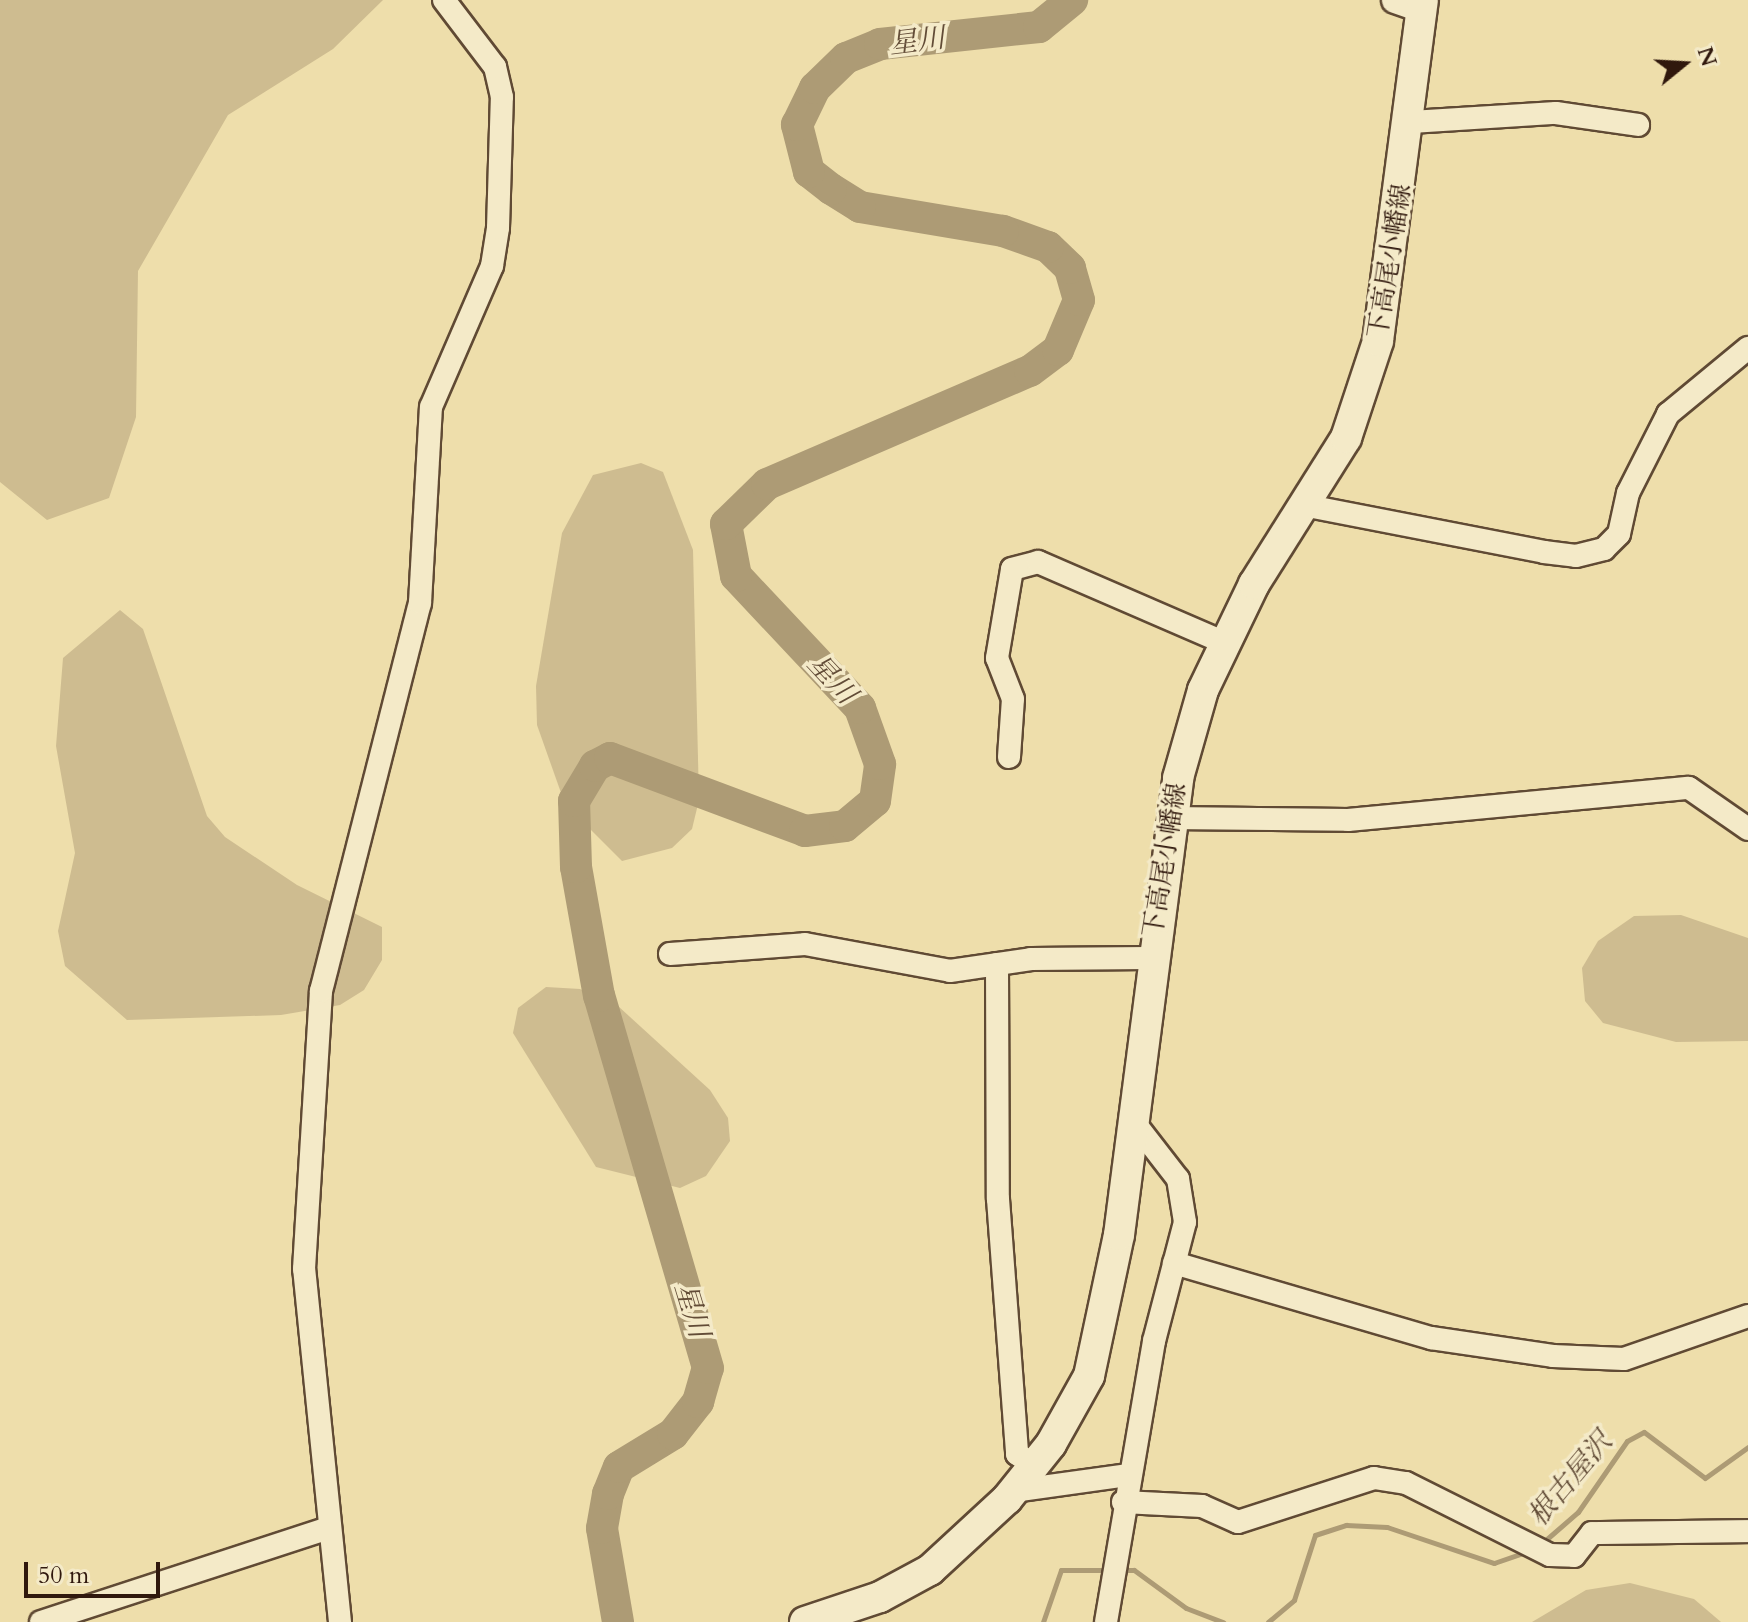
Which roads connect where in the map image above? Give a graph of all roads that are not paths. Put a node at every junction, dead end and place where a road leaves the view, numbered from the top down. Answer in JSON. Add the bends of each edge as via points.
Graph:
{"nodes":[{"id":1,"x":444,"y":0,"type":"edge"},
{"id":2,"x":1413,"y":3,"type":"edge"},
{"id":3,"x":1411,"y":122,"type":"junction"},
{"id":4,"x":1638,"y":125,"type":"dead end"},
{"id":5,"x":1748,"y":348,"type":"edge"},
{"id":6,"x":1308,"y":506,"type":"junction"},
{"id":7,"x":1225,"y":643,"type":"junction"},
{"id":8,"x":1009,"y":757,"type":"dead end"},
{"id":9,"x":1169,"y":818,"type":"junction"},
{"id":10,"x":1748,"y":829,"type":"edge"},
{"id":11,"x":670,"y":954,"type":"dead end"},
{"id":12,"x":1149,"y":958,"type":"junction"},
{"id":13,"x":997,"y":964,"type":"junction"},
{"id":14,"x":1133,"y":1121,"type":"junction"},
{"id":15,"x":1174,"y":1263,"type":"junction"},
{"id":16,"x":1748,"y":1316,"type":"edge"},
{"id":17,"x":1034,"y":1465,"type":"junction"},
{"id":18,"x":1129,"y":1475,"type":"junction"},
{"id":19,"x":1013,"y":1491,"type":"junction"},
{"id":20,"x":1123,"y":1502,"type":"junction"},
{"id":21,"x":329,"y":1528,"type":"junction"},
{"id":22,"x":1748,"y":1531,"type":"edge"},
{"id":23,"x":41,"y":1622,"type":"edge"},
{"id":24,"x":340,"y":1622,"type":"edge"},
{"id":25,"x":805,"y":1622,"type":"edge"},
{"id":26,"x":1106,"y":1622,"type":"edge"}],
"edges":[{"from":1,"to":21,"type":"street","via":[[495,67],[502,97],[498,228],[492,266],[431,407],[420,603],[321,991],[304,1269]]},
{"from":2,"to":3,"type":"main road","name":"下高尾小幡線"},
{"from":3,"to":4,"type":"street","via":[[1556,113]]},
{"from":3,"to":6,"type":"main road","name":"下高尾小幡線","via":[[1378,341],[1346,438]]},
{"from":5,"to":6,"type":"street","via":[[1668,414],[1628,493],[1619,534],[1604,549],[1576,556],[1544,552]]},
{"from":6,"to":7,"type":"main road","name":"下高尾小幡線"},
{"from":7,"to":8,"type":"street","via":[[1038,562],[1012,569],[997,658],[1013,699]]},
{"from":7,"to":9,"type":"main road","name":"下高尾小幡線","via":[[1203,690]]},
{"from":9,"to":10,"type":"street","via":[[1378,819],[1689,788]]},
{"from":9,"to":12,"type":"main road","name":"下高尾小幡線"},
{"from":11,"to":13,"type":"street","via":[[805,944],[950,971]]},
{"from":12,"to":13,"type":"street"},
{"from":12,"to":14,"type":"main road","name":"下高尾小幡線"},
{"from":13,"to":17,"type":"street","via":[[1003,1263],[1017,1454]]},
{"from":14,"to":15,"type":"street","via":[[1178,1179],[1185,1222]]},
{"from":14,"to":17,"type":"main road","name":"下高尾小幡線","via":[[1098,1344],[1071,1410]]},
{"from":15,"to":16,"type":"street","via":[[1431,1338],[1553,1356],[1624,1359]]},
{"from":15,"to":18,"type":"street"},
{"from":17,"to":19,"type":"main road","name":"下高尾小幡線"},
{"from":18,"to":19,"type":"street"},
{"from":18,"to":20,"type":"street"},
{"from":19,"to":25,"type":"main road","name":"下高尾小幡線","via":[[930,1570],[880,1597]]},
{"from":20,"to":22,"type":"street","via":[[1202,1506],[1238,1522],[1374,1478],[1406,1483],[1550,1555],[1574,1556],[1592,1533]]},
{"from":20,"to":26,"type":"street"},
{"from":21,"to":23,"type":"street"},
{"from":21,"to":24,"type":"street"}]}
